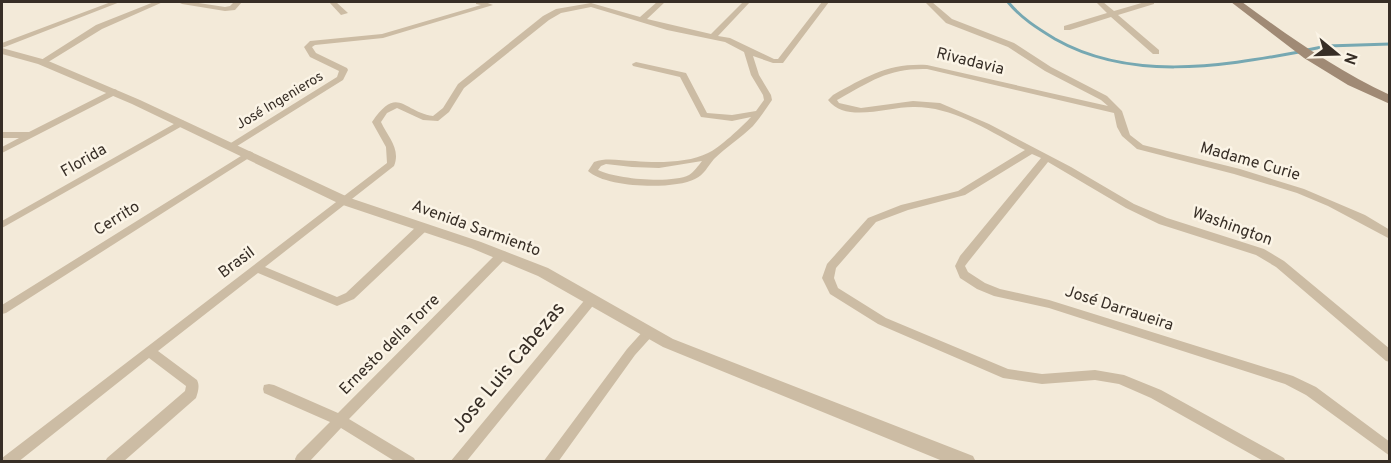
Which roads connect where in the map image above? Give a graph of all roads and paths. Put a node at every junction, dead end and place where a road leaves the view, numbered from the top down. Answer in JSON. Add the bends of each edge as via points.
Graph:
{"nodes":[{"id":1,"x":116,"y":2,"type":"edge"},
{"id":2,"x":159,"y":2,"type":"edge"},
{"id":3,"x":182,"y":2,"type":"edge"},
{"id":4,"x":238,"y":2,"type":"edge"},
{"id":5,"x":332,"y":2,"type":"edge"},
{"id":6,"x":479,"y":2,"type":"edge"},
{"id":7,"x":661,"y":2,"type":"edge"},
{"id":8,"x":747,"y":2,"type":"edge"},
{"id":9,"x":825,"y":2,"type":"edge"},
{"id":10,"x":928,"y":2,"type":"edge"},
{"id":11,"x":1099,"y":2,"type":"edge"},
{"id":12,"x":1151,"y":2,"type":"edge"},
{"id":13,"x":1236,"y":2,"type":"edge"},
{"id":14,"x":601,"y":4,"type":"edge"},
{"id":15,"x":344,"y":13,"type":"dead end"},
{"id":16,"x":1115,"y":13,"type":"junction"},
{"id":17,"x":641,"y":20,"type":"junction"},
{"id":18,"x":1067,"y":28,"type":"dead end"},
{"id":19,"x":713,"y":37,"type":"junction"},
{"id":20,"x":2,"y":49,"type":"edge"},
{"id":21,"x":748,"y":51,"type":"junction"},
{"id":22,"x":1156,"y":52,"type":"dead end"},
{"id":23,"x":42,"y":62,"type":"junction"},
{"id":24,"x":636,"y":64,"type":"dead end"},
{"id":25,"x":114,"y":92,"type":"junction"},
{"id":26,"x":1389,"y":100,"type":"edge"},
{"id":27,"x":1118,"y":111,"type":"junction"},
{"id":28,"x":759,"y":113,"type":"junction"},
{"id":29,"x":181,"y":123,"type":"junction"},
{"id":30,"x":2,"y":135,"type":"edge"},
{"id":31,"x":32,"y":135,"type":"junction"},
{"id":32,"x":231,"y":146,"type":"junction"},
{"id":33,"x":2,"y":150,"type":"edge"},
{"id":34,"x":1032,"y":150,"type":"junction"},
{"id":35,"x":249,"y":154,"type":"junction"},
{"id":36,"x":713,"y":155,"type":"junction"},
{"id":37,"x":1046,"y":158,"type":"junction"},
{"id":38,"x":345,"y":201,"type":"junction"},
{"id":39,"x":2,"y":225,"type":"edge"},
{"id":40,"x":422,"y":228,"type":"junction"},
{"id":41,"x":1389,"y":236,"type":"edge"},
{"id":42,"x":502,"y":255,"type":"junction"},
{"id":43,"x":257,"y":268,"type":"junction"},
{"id":44,"x":592,"y":299,"type":"junction"},
{"id":45,"x":2,"y":310,"type":"edge"},
{"id":46,"x":649,"y":332,"type":"junction"},
{"id":47,"x":149,"y":351,"type":"junction"},
{"id":48,"x":1389,"y":357,"type":"edge"},
{"id":49,"x":269,"y":389,"type":"dead end"},
{"id":50,"x":339,"y":420,"type":"junction"},
{"id":51,"x":1389,"y":450,"type":"edge"},
{"id":52,"x":302,"y":459,"type":"dead end"},
{"id":53,"x":7,"y":462,"type":"edge"},
{"id":54,"x":112,"y":462,"type":"edge"},
{"id":55,"x":409,"y":462,"type":"edge"},
{"id":56,"x":457,"y":462,"type":"edge"},
{"id":57,"x":550,"y":462,"type":"edge"},
{"id":58,"x":967,"y":462,"type":"edge"},
{"id":59,"x":1279,"y":462,"type":"edge"}],
"edges":[{"from":1,"to":20,"type":"street"},
{"from":2,"to":23,"type":"street","via":[[99,27]]},
{"from":3,"to":4,"type":"street","via":[[225,9]]},
{"from":5,"to":15,"type":"street"},
{"from":6,"to":32,"type":"street","name":"José Ingenieros","via":[[489,5],[383,36],[313,43],[308,47],[313,55],[344,70],[340,78]]},
{"from":7,"to":17,"type":"street"},
{"from":8,"to":19,"type":"street"},
{"from":9,"to":21,"type":"street","via":[[780,61]]},
{"from":10,"to":27,"type":"street","name":"Rivadavia","via":[[949,21],[1011,45],[1104,98]]},
{"from":11,"to":16,"type":"street"},
{"from":12,"to":16,"type":"street"},
{"from":13,"to":26,"type":"main road","via":[[1308,56]]},
{"from":14,"to":17,"type":"street"},
{"from":14,"to":38,"type":"street","name":"Brasil","via":[[571,8],[546,18],[461,86],[446,110],[435,119],[418,116],[402,105],[381,114],[376,122],[391,145],[394,158]]},
{"from":16,"to":18,"type":"street"},
{"from":16,"to":22,"type":"street"},
{"from":17,"to":19,"type":"street"},
{"from":19,"to":21,"type":"street"},
{"from":20,"to":23,"type":"street","name":"Avenida Sarmiento"},
{"from":21,"to":28,"type":"street","via":[[768,100]]},
{"from":23,"to":25,"type":"street","name":"Avenida Sarmiento"},
{"from":24,"to":28,"type":"street","via":[[683,75],[704,115],[732,118]]},
{"from":25,"to":29,"type":"street","name":"Avenida Sarmiento"},
{"from":25,"to":31,"type":"street"},
{"from":27,"to":34,"type":"street","name":"Rivadavia","via":[[907,65],[890,67],[832,100],[836,105],[861,111],[913,104],[940,106]]},
{"from":27,"to":41,"type":"street","name":"Madame Curie","via":[[1121,131],[1140,147],[1309,194],[1341,207]]},
{"from":28,"to":36,"type":"street"},
{"from":29,"to":32,"type":"street","name":"Avenida Sarmiento"},
{"from":29,"to":39,"type":"street","name":"Florida"},
{"from":30,"to":31,"type":"street"},
{"from":31,"to":33,"type":"street"},
{"from":32,"to":35,"type":"street","name":"Avenida Sarmiento"},
{"from":34,"to":37,"type":"street","name":"Rivadavia"},
{"from":34,"to":59,"type":"street","via":[[961,193],[872,220],[831,267],[828,278],[834,291],[882,321],[1007,374],[1120,379],[1156,394]]},
{"from":35,"to":38,"type":"street","name":"Avenida Sarmiento"},
{"from":35,"to":45,"type":"street","name":"Cerrito"},
{"from":36,"to":36,"type":"street","via":[[667,165],[605,161],[593,171],[606,178],[684,180],[694,176]]},
{"from":37,"to":48,"type":"street","name":"Washington","via":[[1163,221],[1260,252],[1281,264]]},
{"from":37,"to":51,"type":"street","name":"José Darraueira","via":[[964,259],[960,266],[964,275],[998,293],[1049,304],[1289,380],[1311,391]]},
{"from":38,"to":40,"type":"street","name":"Avenida Sarmiento"},
{"from":38,"to":43,"type":"street","name":"Brasil"},
{"from":40,"to":42,"type":"street","name":"Avenida Sarmiento"},
{"from":40,"to":43,"type":"street","via":[[350,296],[337,302]]},
{"from":42,"to":44,"type":"street","name":"Avenida Sarmiento"},
{"from":42,"to":50,"type":"street","name":"Ernesto della Torre"},
{"from":43,"to":47,"type":"street","name":"Brasil"},
{"from":44,"to":46,"type":"street","name":"Avenida Sarmiento"},
{"from":44,"to":56,"type":"street","name":"Jose Luis Cabezas"},
{"from":46,"to":57,"type":"street"},
{"from":46,"to":58,"type":"street","name":"Avenida Sarmiento"},
{"from":47,"to":53,"type":"street","name":"Brasil"},
{"from":47,"to":54,"type":"street","via":[[193,384],[191,394]]},
{"from":49,"to":50,"type":"street"},
{"from":50,"to":52,"type":"street","name":"Ernesto della Torre"},
{"from":50,"to":55,"type":"street"}]}
